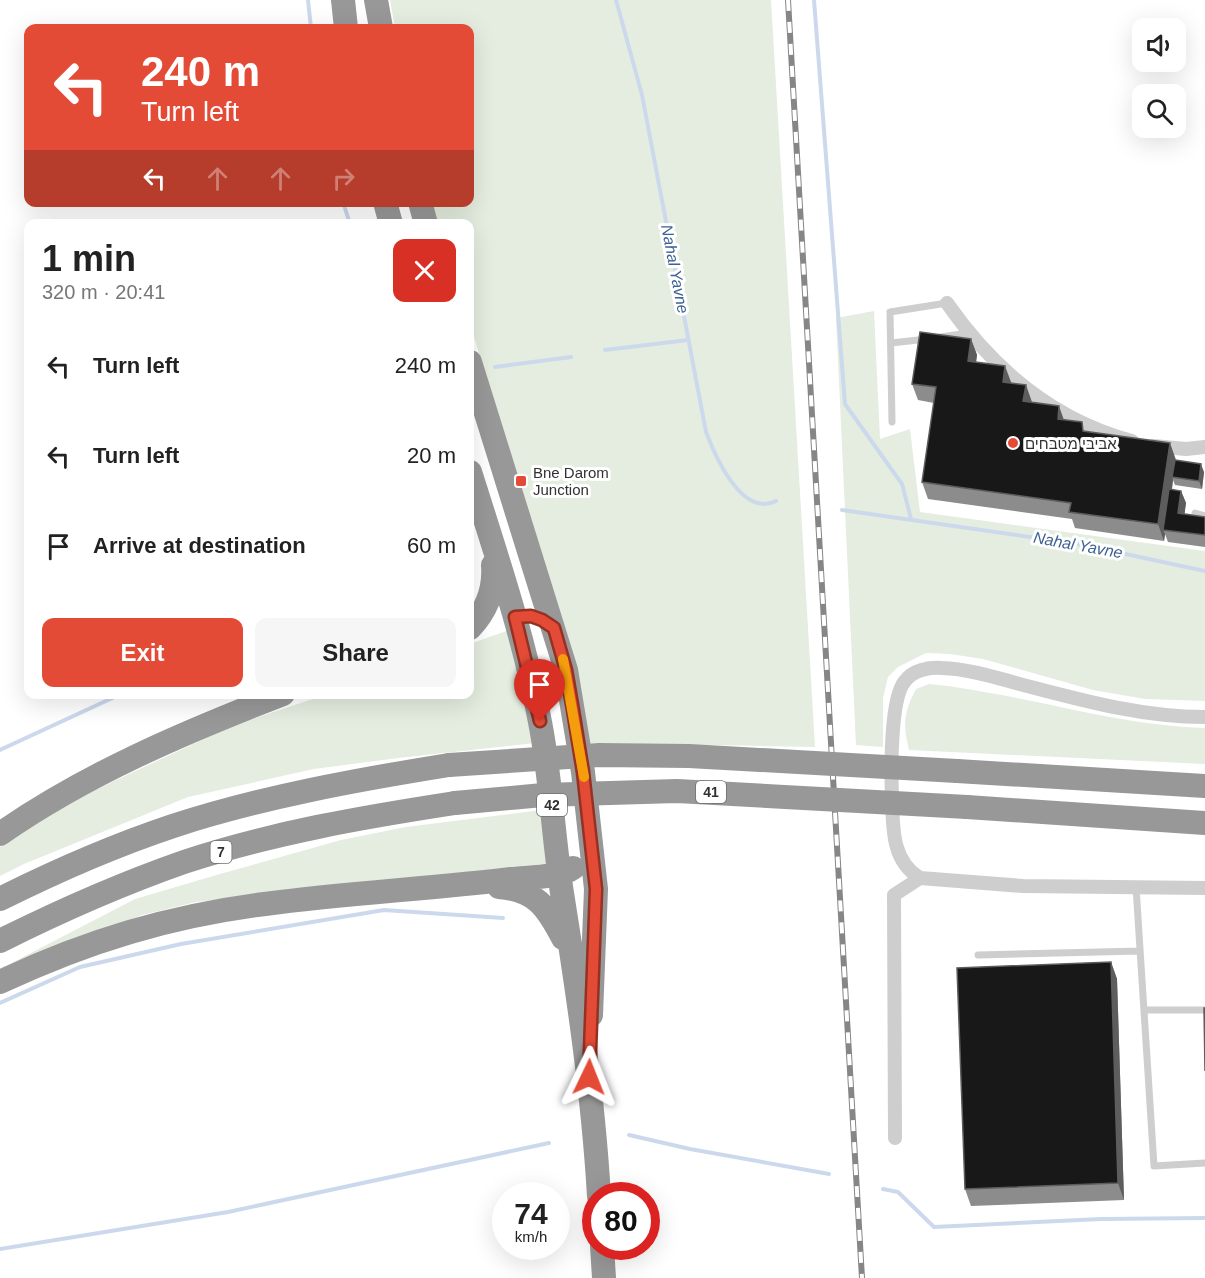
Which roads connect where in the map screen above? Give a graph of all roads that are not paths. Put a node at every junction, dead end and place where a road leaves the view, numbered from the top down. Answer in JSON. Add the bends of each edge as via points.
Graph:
{"nodes":[{"id":1,"x":343,"y":0,"type":"edge"},
{"id":2,"x":376,"y":0,"type":"edge"},
{"id":3,"x":346,"y":24,"type":"edge"},
{"id":4,"x":380,"y":24,"type":"edge"},
{"id":5,"x":947,"y":303,"type":"joint"},
{"id":6,"x":968,"y":333,"type":"junction"},
{"id":7,"x":891,"y":344,"type":"junction"},
{"id":8,"x":474,"y":375,"type":"edge"},
{"id":9,"x":892,"y":422,"type":"dead end"},
{"id":10,"x":1205,"y":447,"type":"edge"},
{"id":11,"x":474,"y":485,"type":"edge"},
{"id":12,"x":1195,"y":513,"type":"edge"},
{"id":13,"x":1205,"y":516,"type":"edge"},
{"id":14,"x":490,"y":538,"type":"junction"},
{"id":15,"x":515,"y":617,"type":"junction"},
{"id":16,"x":474,"y":622,"type":"edge"},
{"id":17,"x":554,"y":628,"type":"junction"},
{"id":18,"x":474,"y":632,"type":"edge"},
{"id":19,"x":270,"y":699,"type":"edge"},
{"id":20,"x":1205,"y":717,"type":"edge"},
{"id":21,"x":1205,"y":786,"type":"edge"},
{"id":22,"x":454,"y":803,"type":"joint"},
{"id":23,"x":1031,"y":811,"type":"junction"},
{"id":24,"x":1205,"y":823,"type":"edge"},
{"id":25,"x":0,"y":834,"type":"edge"},
{"id":26,"x":1205,"y":836,"type":"edge"},
{"id":27,"x":592,"y":847,"type":"junction"},
{"id":28,"x":559,"y":873,"type":"junction"},
{"id":29,"x":920,"y":878,"type":"junction"},
{"id":30,"x":472,"y":884,"type":"junction"},
{"id":31,"x":1136,"y":887,"type":"junction"},
{"id":32,"x":1205,"y":888,"type":"edge"},
{"id":33,"x":0,"y":899,"type":"edge"},
{"id":34,"x":0,"y":941,"type":"edge"},
{"id":35,"x":1140,"y":951,"type":"junction"},
{"id":36,"x":978,"y":955,"type":"dead end"},
{"id":37,"x":572,"y":958,"type":"junction"},
{"id":38,"x":0,"y":982,"type":"edge"},
{"id":39,"x":1144,"y":1010,"type":"junction"},
{"id":40,"x":1205,"y":1010,"type":"edge"},
{"id":41,"x":589,"y":1077,"type":"junction"},
{"id":42,"x":895,"y":1138,"type":"dead end"},
{"id":43,"x":1205,"y":1163,"type":"edge"},
{"id":44,"x":598,"y":1182,"type":"edge"},
{"id":45,"x":603,"y":1260,"type":"edge"},
{"id":46,"x":604,"y":1278,"type":"edge"}],
"edges":[{"from":1,"to":3,"type":"highway"},
{"from":2,"to":4,"type":"highway"},
{"from":5,"to":6,"type":"street"},
{"from":5,"to":7,"type":"lane","via":[[890,312]]},
{"from":6,"to":7,"type":"lane"},
{"from":6,"to":10,"type":"street","via":[[1021,385],[1083,423],[1153,446]]},
{"from":7,"to":9,"type":"lane"},
{"from":8,"to":17,"type":"highway","number":"42"},
{"from":11,"to":14,"type":"highway","number":"42"},
{"from":12,"to":13,"type":"lane"},
{"from":14,"to":15,"type":"highway","number":"42"},
{"from":14,"to":16,"type":"highway","via":[[492,592]]},
{"from":15,"to":17,"type":"highway","via":[[531,616]]},
{"from":15,"to":18,"type":"highway"},
{"from":15,"to":28,"type":"highway","number":"42","via":[[542,732]]},
{"from":17,"to":27,"type":"highway","number":"42","via":[[573,710]]},
{"from":19,"to":25,"type":"highway","via":[[202,725],[114,768]]},
{"from":20,"to":29,"type":"street","via":[[1155,715],[1092,704],[957,669],[929,668],[918,672],[899,689],[891,787],[894,842],[912,873]]},
{"from":21,"to":33,"type":"highway","bridge":true,"via":[[689,756],[599,755],[449,765],[326,786],[174,826],[87,859]]},
{"from":22,"to":23,"type":"highway","number":"41","bridge":true,"via":[[543,795],[677,791]]},
{"from":22,"to":34,"type":"highway","number":"7","via":[[334,823],[185,862],[102,894]]},
{"from":23,"to":24,"type":"highway","number":"41"},
{"from":23,"to":26,"type":"highway"},
{"from":27,"to":28,"type":"highway","via":[[586,858],[569,871]]},
{"from":27,"to":41,"type":"highway","number":"42","via":[[596,889]]},
{"from":28,"to":30,"type":"highway"},
{"from":28,"to":37,"type":"highway","number":"42"},
{"from":29,"to":31,"type":"street","via":[[1023,886]]},
{"from":29,"to":42,"type":"street","via":[[894,895]]},
{"from":30,"to":37,"type":"highway","via":[[534,896],[553,918]]},
{"from":30,"to":38,"type":"highway","via":[[268,903],[197,914],[108,938]]},
{"from":31,"to":32,"type":"street"},
{"from":31,"to":35,"type":"lane"},
{"from":35,"to":36,"type":"lane"},
{"from":35,"to":39,"type":"lane"},
{"from":37,"to":41,"type":"highway","number":"42"},
{"from":39,"to":40,"type":"lane"},
{"from":39,"to":43,"type":"lane","via":[[1154,1166]]},
{"from":41,"to":44,"type":"highway","number":"42"},
{"from":45,"to":46,"type":"highway"}]}
